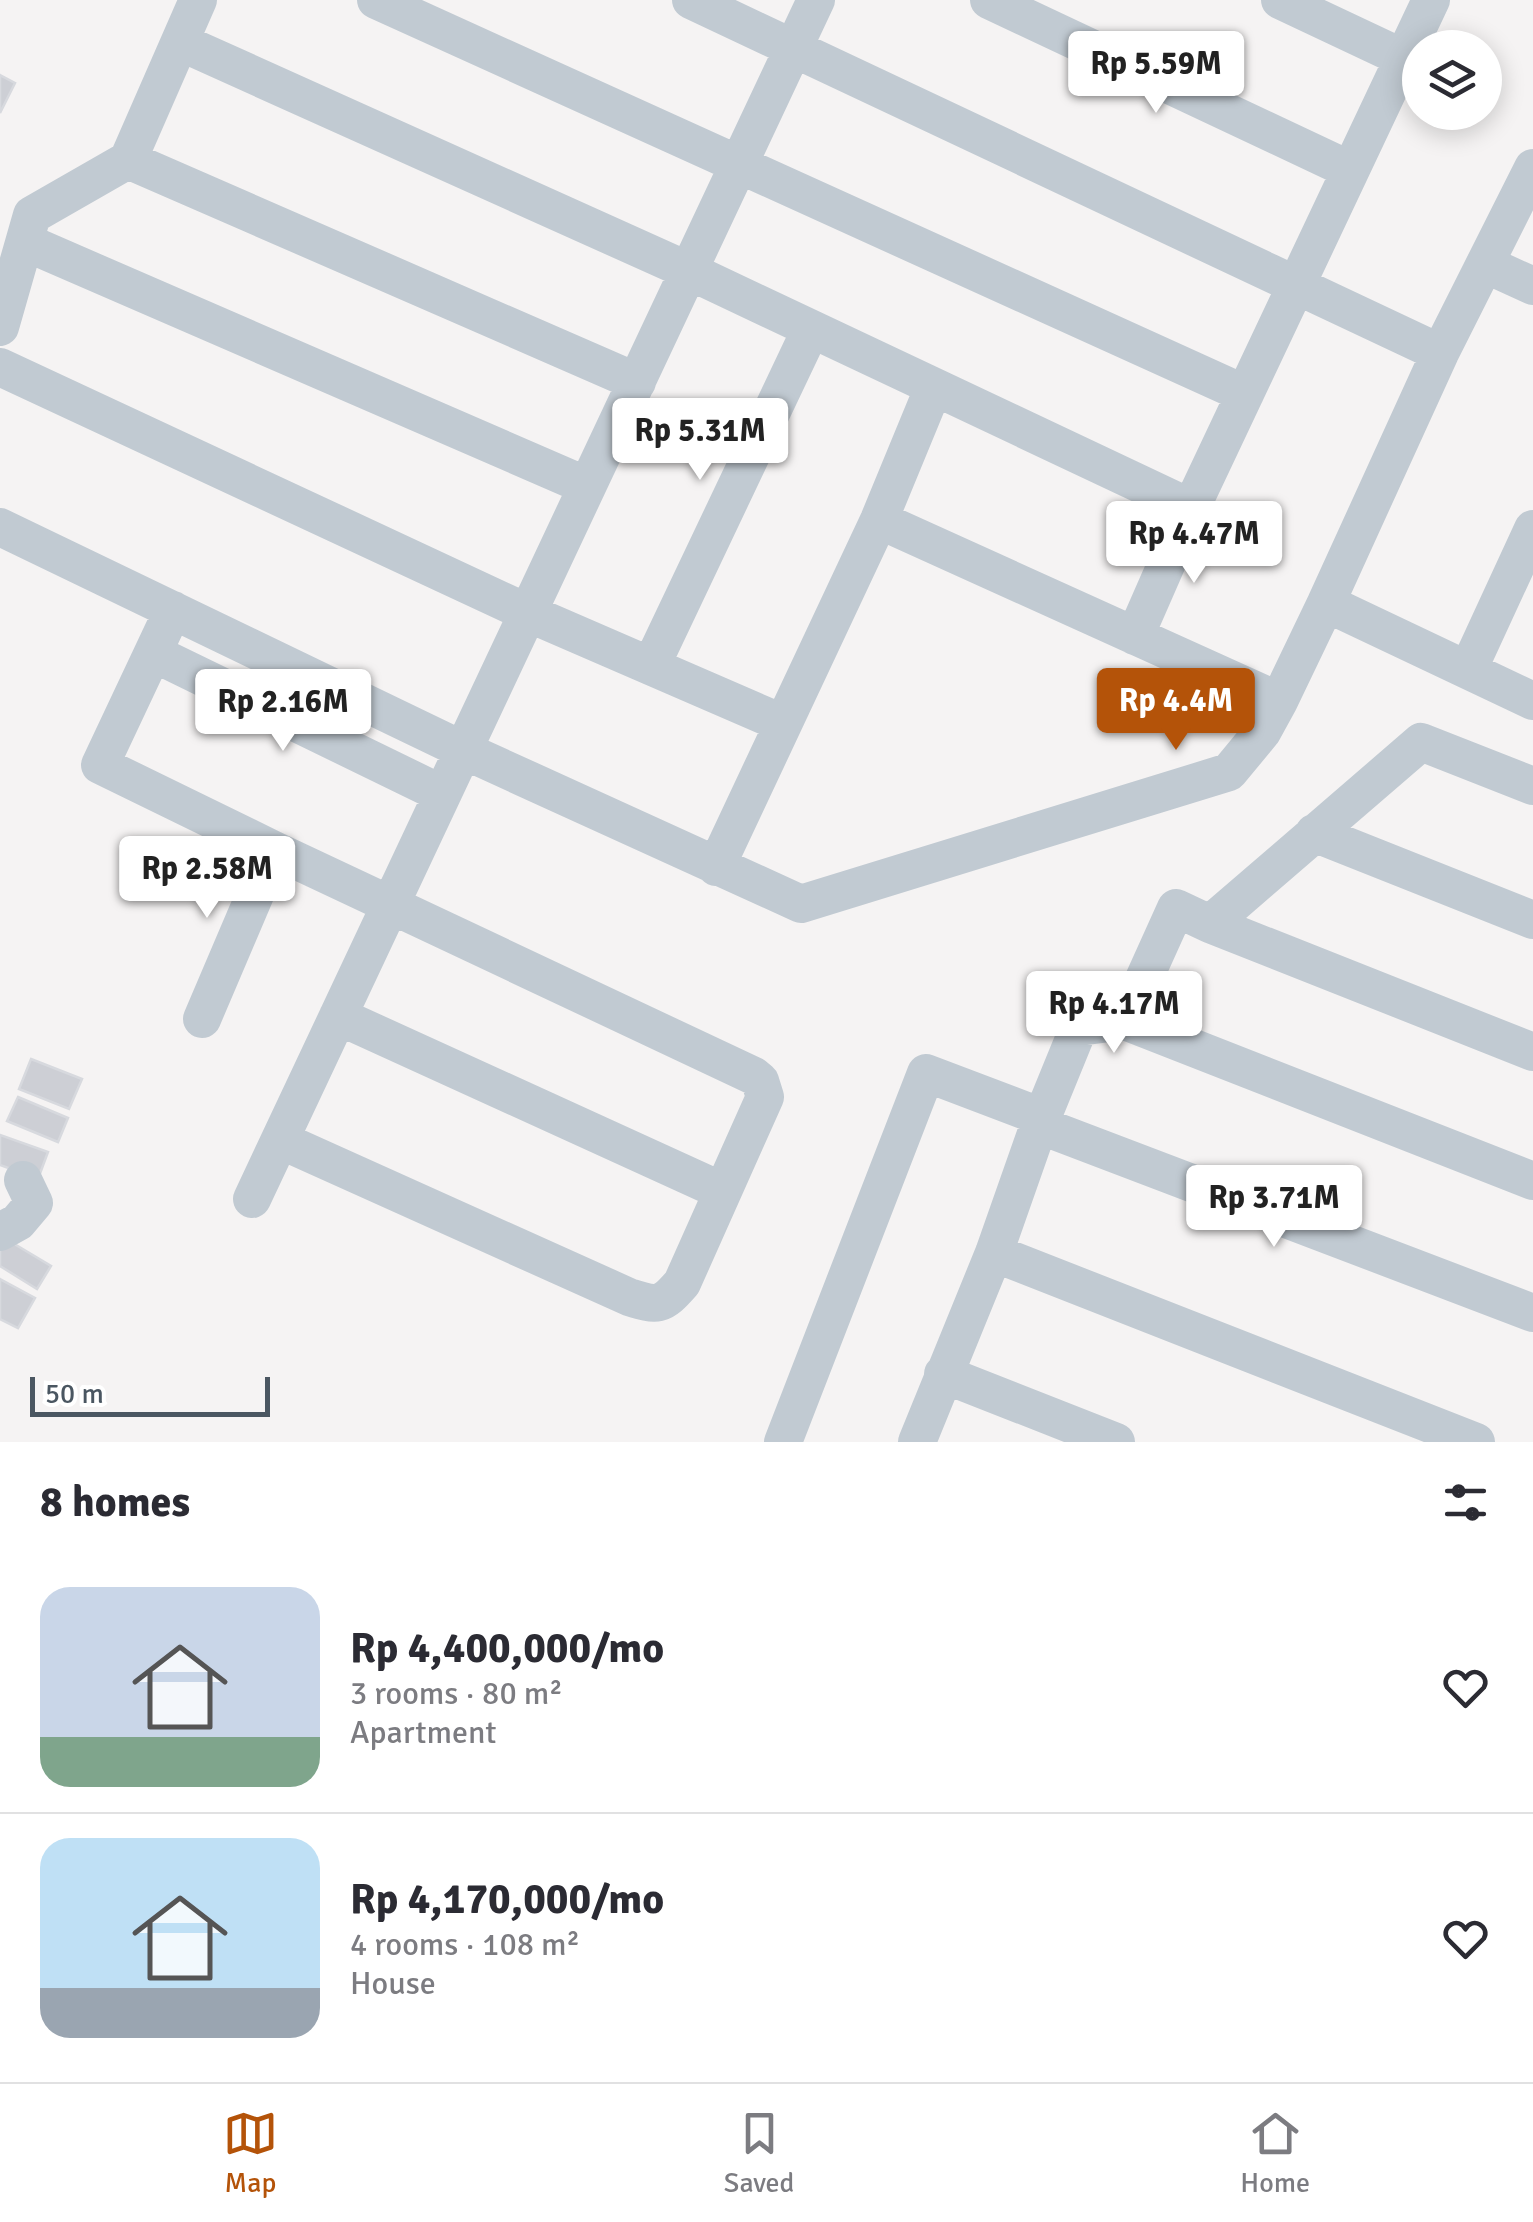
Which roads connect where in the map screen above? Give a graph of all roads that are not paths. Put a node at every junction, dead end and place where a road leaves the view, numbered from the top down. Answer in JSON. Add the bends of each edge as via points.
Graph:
{"nodes":[{"id":1,"x":198,"y":0,"type":"edge"},
{"id":2,"x":376,"y":0,"type":"edge"},
{"id":3,"x":690,"y":0,"type":"edge"},
{"id":4,"x":816,"y":0,"type":"edge"},
{"id":5,"x":990,"y":0,"type":"edge"},
{"id":6,"x":1280,"y":0,"type":"edge"},
{"id":7,"x":1430,"y":0,"type":"edge"},
{"id":8,"x":1416,"y":30,"type":"edge"},
{"id":9,"x":180,"y":42,"type":"junction"},
{"id":10,"x":794,"y":48,"type":"junction"},
{"id":11,"x":1402,"y":58,"type":"edge"},
{"id":12,"x":1402,"y":60,"type":"edge"},
{"id":13,"x":128,"y":160,"type":"junction"},
{"id":14,"x":740,"y":162,"type":"junction"},
{"id":15,"x":1533,"y":168,"type":"edge"},
{"id":16,"x":1350,"y":170,"type":"junction"},
{"id":17,"x":25,"y":242,"type":"junction"},
{"id":18,"x":1487,"y":265,"type":"junction"},
{"id":19,"x":689,"y":270,"type":"junction"},
{"id":20,"x":1296,"y":286,"type":"junction"},
{"id":21,"x":1533,"y":286,"type":"edge"},
{"id":22,"x":0,"y":327,"type":"edge"},
{"id":23,"x":810,"y":329,"type":"junction"},
{"id":24,"x":1440,"y":353,"type":"junction"},
{"id":25,"x":0,"y":366,"type":"edge"},
{"id":26,"x":636,"y":382,"type":"junction"},
{"id":27,"x":934,"y":389,"type":"junction"},
{"id":28,"x":1244,"y":394,"type":"junction"},
{"id":29,"x":588,"y":486,"type":"junction"},
{"id":30,"x":1192,"y":508,"type":"junction"},
{"id":31,"x":879,"y":520,"type":"junction"},
{"id":32,"x":0,"y":527,"type":"edge"},
{"id":33,"x":1529,"y":552,"type":"edge"},
{"id":34,"x":1326,"y":603,"type":"junction"},
{"id":35,"x":173,"y":610,"type":"junction"},
{"id":36,"x":528,"y":613,"type":"junction"},
{"id":37,"x":1136,"y":636,"type":"junction"},
{"id":38,"x":153,"y":653,"type":"junction"},
{"id":39,"x":651,"y":666,"type":"junction"},
{"id":40,"x":1468,"y":670,"type":"junction"},
{"id":41,"x":1279,"y":701,"type":"junction"},
{"id":42,"x":1533,"y":701,"type":"edge"},
{"id":43,"x":782,"y":723,"type":"junction"},
{"id":44,"x":463,"y":750,"type":"junction"},
{"id":45,"x":1533,"y":786,"type":"edge"},
{"id":46,"x":442,"y":794,"type":"junction"},
{"id":47,"x":1314,"y":833,"type":"junction"},
{"id":48,"x":274,"y":850,"type":"junction"},
{"id":49,"x":716,"y":867,"type":"junction"},
{"id":50,"x":390,"y":904,"type":"junction"},
{"id":51,"x":1533,"y":920,"type":"edge"},
{"id":52,"x":1210,"y":924,"type":"junction"},
{"id":53,"x":338,"y":1016,"type":"junction"},
{"id":54,"x":202,"y":1019,"type":"dead end"},
{"id":55,"x":1125,"y":1021,"type":"junction"},
{"id":56,"x":1533,"y":1052,"type":"edge"},
{"id":57,"x":1041,"y":1121,"type":"junction"},
{"id":58,"x":280,"y":1140,"type":"junction"},
{"id":59,"x":23,"y":1180,"type":"dead end"},
{"id":60,"x":1533,"y":1181,"type":"edge"},
{"id":61,"x":722,"y":1191,"type":"junction"},
{"id":62,"x":252,"y":1200,"type":"dead end"},
{"id":63,"x":0,"y":1232,"type":"edge"},
{"id":64,"x":994,"y":1253,"type":"junction"},
{"id":65,"x":1533,"y":1313,"type":"edge"},
{"id":66,"x":943,"y":1374,"type":"junction"},
{"id":67,"x":1070,"y":1434,"type":"edge"},
{"id":68,"x":783,"y":1442,"type":"edge"},
{"id":69,"x":917,"y":1442,"type":"edge"},
{"id":70,"x":1116,"y":1442,"type":"edge"},
{"id":71,"x":1476,"y":1442,"type":"edge"}],
"edges":[{"from":1,"to":9,"type":"street"},
{"from":2,"to":14,"type":"street"},
{"from":3,"to":10,"type":"street"},
{"from":4,"to":10,"type":"street"},
{"from":5,"to":16,"type":"street"},
{"from":6,"to":11,"type":"street"},
{"from":7,"to":8,"type":"street"},
{"from":9,"to":13,"type":"street"},
{"from":9,"to":19,"type":"street"},
{"from":10,"to":14,"type":"street"},
{"from":10,"to":20,"type":"street"},
{"from":12,"to":16,"type":"street"},
{"from":13,"to":17,"type":"street","via":[[32,216]]},
{"from":13,"to":26,"type":"street"},
{"from":14,"to":19,"type":"street"},
{"from":14,"to":28,"type":"street"},
{"from":15,"to":18,"type":"street"},
{"from":16,"to":20,"type":"street"},
{"from":17,"to":22,"type":"street"},
{"from":17,"to":29,"type":"street"},
{"from":18,"to":21,"type":"street"},
{"from":18,"to":24,"type":"street"},
{"from":19,"to":23,"type":"street"},
{"from":19,"to":26,"type":"street"},
{"from":20,"to":24,"type":"street"},
{"from":20,"to":28,"type":"street"},
{"from":23,"to":27,"type":"street"},
{"from":23,"to":39,"type":"street"},
{"from":24,"to":34,"type":"street"},
{"from":25,"to":36,"type":"street"},
{"from":26,"to":29,"type":"street"},
{"from":27,"to":30,"type":"street"},
{"from":27,"to":31,"type":"street"},
{"from":28,"to":30,"type":"street"},
{"from":29,"to":36,"type":"street"},
{"from":30,"to":37,"type":"street"},
{"from":31,"to":37,"type":"street"},
{"from":31,"to":43,"type":"street"},
{"from":32,"to":35,"type":"street"},
{"from":33,"to":40,"type":"street"},
{"from":34,"to":40,"type":"street"},
{"from":34,"to":41,"type":"street"},
{"from":35,"to":38,"type":"street"},
{"from":35,"to":44,"type":"street"},
{"from":36,"to":39,"type":"street"},
{"from":36,"to":44,"type":"street"},
{"from":37,"to":41,"type":"street"},
{"from":38,"to":46,"type":"street"},
{"from":38,"to":48,"type":"street","via":[[100,765]]},
{"from":39,"to":43,"type":"street"},
{"from":40,"to":42,"type":"street"},
{"from":41,"to":49,"type":"street","via":[[1229,772],[801,904]]},
{"from":43,"to":49,"type":"street"},
{"from":44,"to":46,"type":"street"},
{"from":44,"to":49,"type":"street"},
{"from":45,"to":47,"type":"street","via":[[1421,742]]},
{"from":46,"to":50,"type":"street"},
{"from":47,"to":51,"type":"street"},
{"from":47,"to":52,"type":"street"},
{"from":48,"to":50,"type":"street"},
{"from":48,"to":54,"type":"street"},
{"from":50,"to":53,"type":"street"},
{"from":50,"to":61,"type":"street","via":[[760,1081],[763,1106]]},
{"from":52,"to":55,"type":"street","via":[[1176,908]]},
{"from":52,"to":56,"type":"street"},
{"from":53,"to":58,"type":"street"},
{"from":53,"to":61,"type":"street"},
{"from":55,"to":57,"type":"street","via":[[1079,1027]]},
{"from":55,"to":60,"type":"street"},
{"from":57,"to":64,"type":"street"},
{"from":57,"to":65,"type":"street"},
{"from":57,"to":68,"type":"street","via":[[926,1073]]},
{"from":58,"to":61,"type":"street","via":[[652,1304],[682,1283]]},
{"from":58,"to":62,"type":"street"},
{"from":59,"to":63,"type":"street","via":[[34,1204]]},
{"from":64,"to":66,"type":"street"},
{"from":64,"to":71,"type":"street"},
{"from":66,"to":67,"type":"street"},
{"from":66,"to":69,"type":"street"},
{"from":67,"to":70,"type":"street"}]}
